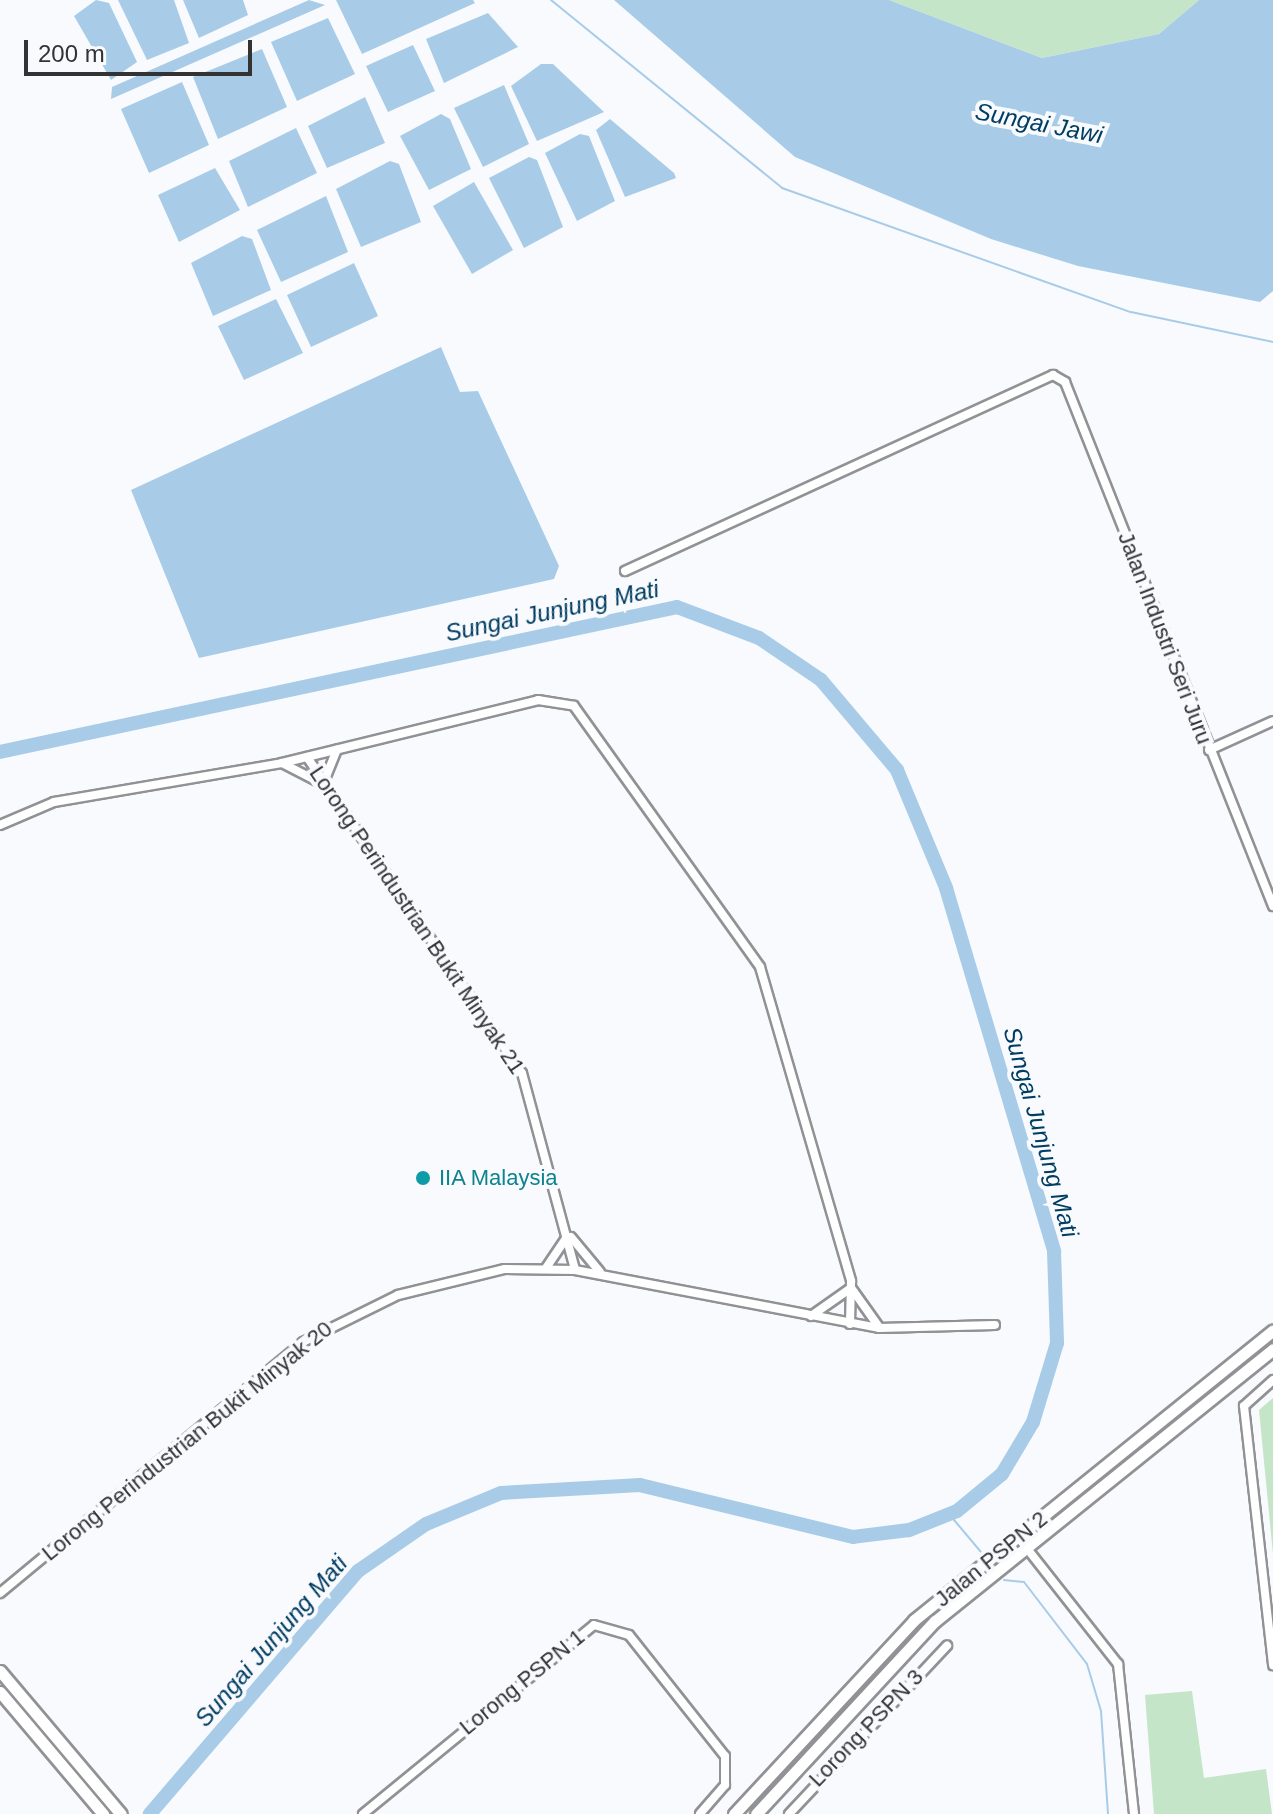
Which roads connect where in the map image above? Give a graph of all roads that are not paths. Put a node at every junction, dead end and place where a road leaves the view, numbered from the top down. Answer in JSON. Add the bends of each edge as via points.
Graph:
{"nodes":[{"id":1,"x":625,"y":571,"type":"dead end"},
{"id":2,"x":1273,"y":721,"type":"edge"},
{"id":3,"x":337,"y":750,"type":"junction"},
{"id":4,"x":1209,"y":750,"type":"junction"},
{"id":5,"x":307,"y":757,"type":"junction"},
{"id":6,"x":282,"y":763,"type":"junction"},
{"id":7,"x":323,"y":785,"type":"junction"},
{"id":8,"x":0,"y":825,"type":"edge"},
{"id":9,"x":1273,"y":906,"type":"edge"},
{"id":10,"x":569,"y":1233,"type":"junction"},
{"id":11,"x":546,"y":1268,"type":"junction"},
{"id":12,"x":575,"y":1270,"type":"junction"},
{"id":13,"x":602,"y":1274,"type":"junction"},
{"id":14,"x":851,"y":1287,"type":"junction"},
{"id":15,"x":811,"y":1316,"type":"junction"},
{"id":16,"x":850,"y":1324,"type":"junction"},
{"id":17,"x":995,"y":1325,"type":"dead end"},
{"id":18,"x":879,"y":1328,"type":"junction"},
{"id":19,"x":1273,"y":1330,"type":"edge"},
{"id":20,"x":1273,"y":1349,"type":"edge"},
{"id":21,"x":1273,"y":1380,"type":"edge"},
{"id":22,"x":1018,"y":1537,"type":"junction"},
{"id":23,"x":1029,"y":1550,"type":"junction"},
{"id":24,"x":0,"y":1593,"type":"edge"},
{"id":25,"x":947,"y":1646,"type":"dead end"},
{"id":26,"x":1273,"y":1665,"type":"edge"},
{"id":27,"x":0,"y":1671,"type":"edge"},
{"id":28,"x":0,"y":1692,"type":"edge"},
{"id":29,"x":858,"y":1703,"type":"junction"},
{"id":30,"x":872,"y":1717,"type":"junction"},
{"id":31,"x":103,"y":1814,"type":"edge"},
{"id":32,"x":121,"y":1814,"type":"edge"},
{"id":33,"x":363,"y":1814,"type":"edge"},
{"id":34,"x":700,"y":1814,"type":"edge"},
{"id":35,"x":734,"y":1814,"type":"edge"},
{"id":36,"x":756,"y":1814,"type":"edge"},
{"id":37,"x":789,"y":1814,"type":"edge"},
{"id":38,"x":1134,"y":1814,"type":"edge"}],
"edges":[{"from":1,"to":4,"type":"street","name":"Jalan Industri Seri Juru","via":[[1053,375],[1065,382]]},
{"from":2,"to":4,"type":"street"},
{"from":3,"to":5,"type":"street"},
{"from":3,"to":7,"type":"street"},
{"from":3,"to":14,"type":"street","via":[[538,700],[563,701],[584,714],[760,967]]},
{"from":4,"to":9,"type":"street","name":"Jalan Industri Seri Juru"},
{"from":5,"to":6,"type":"street"},
{"from":5,"to":7,"type":"street","name":"Lorong Perindustrian Bukit Minyak 21"},
{"from":6,"to":7,"type":"street"},
{"from":6,"to":8,"type":"street","via":[[54,802]]},
{"from":7,"to":10,"type":"street","name":"Lorong Perindustrian Bukit Minyak 21","via":[[522,1073]]},
{"from":10,"to":11,"type":"street"},
{"from":10,"to":12,"type":"street","name":"Lorong Perindustrian Bukit Minyak 21"},
{"from":10,"to":13,"type":"street"},
{"from":11,"to":12,"type":"street","name":"Lorong Perindustrian Bukit Minyak 20"},
{"from":11,"to":24,"type":"street","name":"Lorong Perindustrian Bukit Minyak 20","via":[[491,1272],[347,1314],[303,1342]]},
{"from":12,"to":13,"type":"street","name":"Lorong Perindustrian Bukit Minyak 20"},
{"from":13,"to":15,"type":"street","name":"Lorong Perindustrian Bukit Minyak 20"},
{"from":14,"to":15,"type":"street"},
{"from":14,"to":16,"type":"street"},
{"from":14,"to":18,"type":"street"},
{"from":15,"to":16,"type":"street","name":"Lorong Perindustrian Bukit Minyak 20"},
{"from":16,"to":18,"type":"street","name":"Lorong Perindustrian Bukit Minyak 20"},
{"from":17,"to":18,"type":"street","name":"Lorong Perindustrian Bukit Minyak 20"},
{"from":19,"to":22,"type":"street","name":"Jalan PSPN 2"},
{"from":20,"to":23,"type":"street","name":"Jalan PSPN 2"},
{"from":21,"to":26,"type":"street","via":[[1244,1406]]},
{"from":22,"to":23,"type":"street"},
{"from":22,"to":35,"type":"street","name":"Jalan PSPN 2","via":[[893,1641]]},
{"from":23,"to":29,"type":"street","name":"Jalan PSPN 2","via":[[935,1621]]},
{"from":23,"to":38,"type":"street","via":[[1118,1664]]},
{"from":25,"to":30,"type":"street","name":"Lorong PSPN 3"},
{"from":27,"to":32,"type":"street"},
{"from":28,"to":31,"type":"street"},
{"from":29,"to":30,"type":"street"},
{"from":29,"to":36,"type":"street","name":"Jalan PSPN 2"},
{"from":30,"to":37,"type":"street","name":"Lorong PSPN 3"},
{"from":33,"to":34,"type":"street","name":"Lorong PSPN 1","via":[[594,1625],[629,1635],[725,1756],[725,1785]]}]}
